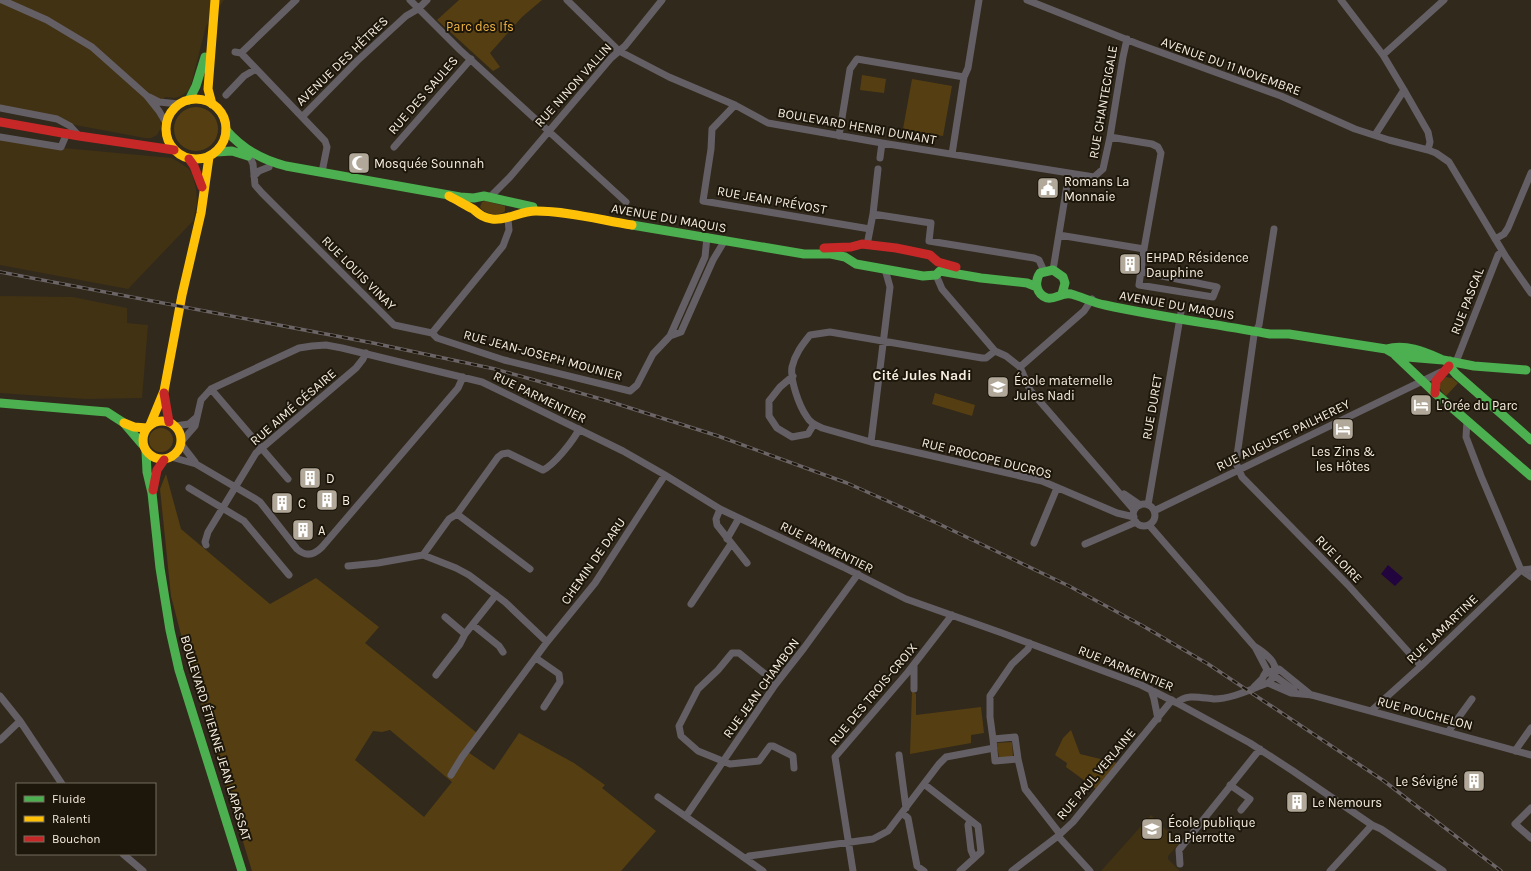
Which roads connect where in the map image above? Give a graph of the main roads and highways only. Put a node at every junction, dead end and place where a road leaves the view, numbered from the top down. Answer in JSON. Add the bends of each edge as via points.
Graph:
{"nodes":[{"id":1,"x":215,"y":0,"type":"edge"},
{"id":2,"x":212,"y":32,"type":"junction"},
{"id":3,"x":189,"y":100,"type":"junction"},
{"id":4,"x":212,"y":104,"type":"junction"},
{"id":5,"x":0,"y":122,"type":"edge"},
{"id":6,"x":166,"y":126,"type":"junction"},
{"id":7,"x":226,"y":130,"type":"junction"},
{"id":8,"x":141,"y":145,"type":"junction"},
{"id":9,"x":174,"y":150,"type":"junction"},
{"id":10,"x":212,"y":154,"type":"junction"},
{"id":11,"x":189,"y":159,"type":"junction"},
{"id":12,"x":336,"y":176,"type":"junction"},
{"id":13,"x":203,"y":194,"type":"junction"},
{"id":14,"x":449,"y":196,"type":"junction"},
{"id":15,"x":476,"y":198,"type":"junction"},
{"id":16,"x":507,"y":201,"type":"junction"},
{"id":17,"x":474,"y":210,"type":"junction"},
{"id":18,"x":547,"y":211,"type":"junction"},
{"id":19,"x":510,"y":217,"type":"junction"},
{"id":20,"x":851,"y":247,"type":"junction"},
{"id":21,"x":786,"y":250,"type":"junction"},
{"id":22,"x":851,"y":260,"type":"junction"},
{"id":23,"x":938,"y":272,"type":"junction"},
{"id":24,"x":1045,"y":273,"type":"junction"},
{"id":25,"x":1065,"y":283,"type":"junction"},
{"id":26,"x":1037,"y":287,"type":"junction"},
{"id":27,"x":1062,"y":294,"type":"junction"},
{"id":28,"x":1092,"y":300,"type":"junction"},
{"id":29,"x":1386,"y":349,"type":"junction"},
{"id":30,"x":1395,"y":355,"type":"junction"},
{"id":31,"x":1448,"y":363,"type":"junction"},
{"id":32,"x":1529,"y":370,"type":"edge"},
{"id":33,"x":164,"y":391,"type":"junction"},
{"id":34,"x":1435,"y":393,"type":"junction"},
{"id":35,"x":0,"y":403,"type":"edge"},
{"id":36,"x":124,"y":423,"type":"junction"},
{"id":37,"x":172,"y":424,"type":"junction"},
{"id":38,"x":148,"y":426,"type":"junction"},
{"id":39,"x":1531,"y":440,"type":"edge"},
{"id":40,"x":144,"y":447,"type":"junction"},
{"id":41,"x":168,"y":458,"type":"junction"},
{"id":42,"x":1531,"y":476,"type":"edge"},
{"id":43,"x":152,"y":493,"type":"junction"},
{"id":44,"x":242,"y":871,"type":"edge"}],
"edges":[{"from":1,"to":2,"type":"main road"},
{"from":2,"to":3,"type":"main road","via":[[196,86]]},
{"from":2,"to":4,"type":"main road","via":[[208,89]]},
{"from":3,"to":4,"type":"main road","via":[[201,100]]},
{"from":3,"to":6,"type":"main road","via":[[173,109]]},
{"from":4,"to":7,"type":"main road","via":[[220,110]]},
{"from":5,"to":8,"type":"main road"},
{"from":6,"to":8,"type":"main road","via":[[157,139]]},
{"from":6,"to":9,"type":"main road","via":[[169,144]]},
{"from":7,"to":10,"type":"main road","via":[[223,142]]},
{"from":7,"to":12,"type":"main road","name":"AVENUE DU MAQUIS","via":[[248,150],[270,162]]},
{"from":8,"to":9,"type":"main road"},
{"from":9,"to":11,"type":"main road"},
{"from":10,"to":11,"type":"main road","via":[[196,160]]},
{"from":10,"to":12,"type":"main road","name":"AVENUE DU MAQUIS","via":[[232,150],[269,167],[329,178]]},
{"from":10,"to":13,"type":"main road","via":[[206,171]]},
{"from":11,"to":13,"type":"main road","via":[[194,166]]},
{"from":12,"to":14,"type":"main road","name":"AVENUE DU MAQUIS"},
{"from":13,"to":33,"type":"main road"},
{"from":14,"to":15,"type":"main road","name":"AVENUE DU MAQUIS"},
{"from":14,"to":17,"type":"main road","name":"AVENUE DU MAQUIS"},
{"from":15,"to":16,"type":"main road","name":"AVENUE DU MAQUIS","via":[[484,196]]},
{"from":15,"to":17,"type":"main road"},
{"from":16,"to":18,"type":"main road","name":"AVENUE DU MAQUIS"},
{"from":16,"to":19,"type":"main road","via":[[514,210]]},
{"from":17,"to":19,"type":"main road","name":"AVENUE DU MAQUIS","via":[[481,216],[501,220]]},
{"from":18,"to":19,"type":"main road","name":"AVENUE DU MAQUIS","via":[[530,211]]},
{"from":18,"to":21,"type":"main road","name":"AVENUE DU MAQUIS"},
{"from":20,"to":21,"type":"main road","name":"AVENUE DU MAQUIS"},
{"from":20,"to":22,"type":"main road"},
{"from":20,"to":23,"type":"main road","name":"AVENUE DU MAQUIS","via":[[858,244],[930,255]]},
{"from":21,"to":22,"type":"main road","name":"AVENUE DU MAQUIS","via":[[804,254],[831,254]]},
{"from":22,"to":23,"type":"main road","name":"AVENUE DU MAQUIS","via":[[856,264],[900,273],[922,276]]},
{"from":23,"to":24,"type":"main road","name":"AVENUE DU MAQUIS","via":[[950,266],[1018,276]]},
{"from":23,"to":26,"type":"main road","name":"AVENUE DU MAQUIS","via":[[1027,283]]},
{"from":24,"to":25,"type":"main road","name":"AVENUE DU MAQUIS","via":[[1062,275]]},
{"from":24,"to":26,"type":"main road","via":[[1036,283]]},
{"from":25,"to":27,"type":"main road","via":[[1066,287]]},
{"from":25,"to":28,"type":"main road","name":"AVENUE DU MAQUIS"},
{"from":26,"to":27,"type":"main road","name":"AVENUE DU MAQUIS","via":[[1039,293],[1048,298]]},
{"from":27,"to":28,"type":"main road","name":"AVENUE DU MAQUIS"},
{"from":28,"to":29,"type":"main road","name":"AVENUE DU MAQUIS","via":[[1257,328],[1271,327],[1289,334]]},
{"from":29,"to":30,"type":"main road","name":"AVENUE DU MAQUIS"},
{"from":29,"to":31,"type":"main road","name":"AVENUE DU MAQUIS","via":[[1395,346],[1423,350]]},
{"from":30,"to":31,"type":"main road","name":"AVENUE DU MAQUIS"},
{"from":30,"to":34,"type":"main road"},
{"from":31,"to":32,"type":"main road"},
{"from":31,"to":34,"type":"main road","via":[[1437,379]]},
{"from":31,"to":39,"type":"main road","via":[[1456,374]]},
{"from":33,"to":37,"type":"main road","via":[[166,410]]},
{"from":33,"to":38,"type":"main road"},
{"from":34,"to":42,"type":"main road"},
{"from":35,"to":36,"type":"main road","via":[[95,410],[107,412]]},
{"from":36,"to":38,"type":"main road","via":[[134,427]]},
{"from":36,"to":40,"type":"main road"},
{"from":37,"to":38,"type":"main road","via":[[162,421]]},
{"from":37,"to":41,"type":"main road","via":[[178,431],[181,443],[178,452]]},
{"from":38,"to":40,"type":"main road","via":[[144,433]]},
{"from":40,"to":41,"type":"main road","via":[[154,458]]},
{"from":40,"to":43,"type":"main road","name":"BOULEVARD ÉTIENNE JEAN LAPASSAT"},
{"from":41,"to":43,"type":"main road","name":"BOULEVARD ÉTIENNE JEAN LAPASSAT","via":[[156,474]]},
{"from":43,"to":44,"type":"main road","name":"BOULEVARD ÉTIENNE JEAN LAPASSAT","via":[[160,568],[179,670]]}]}
